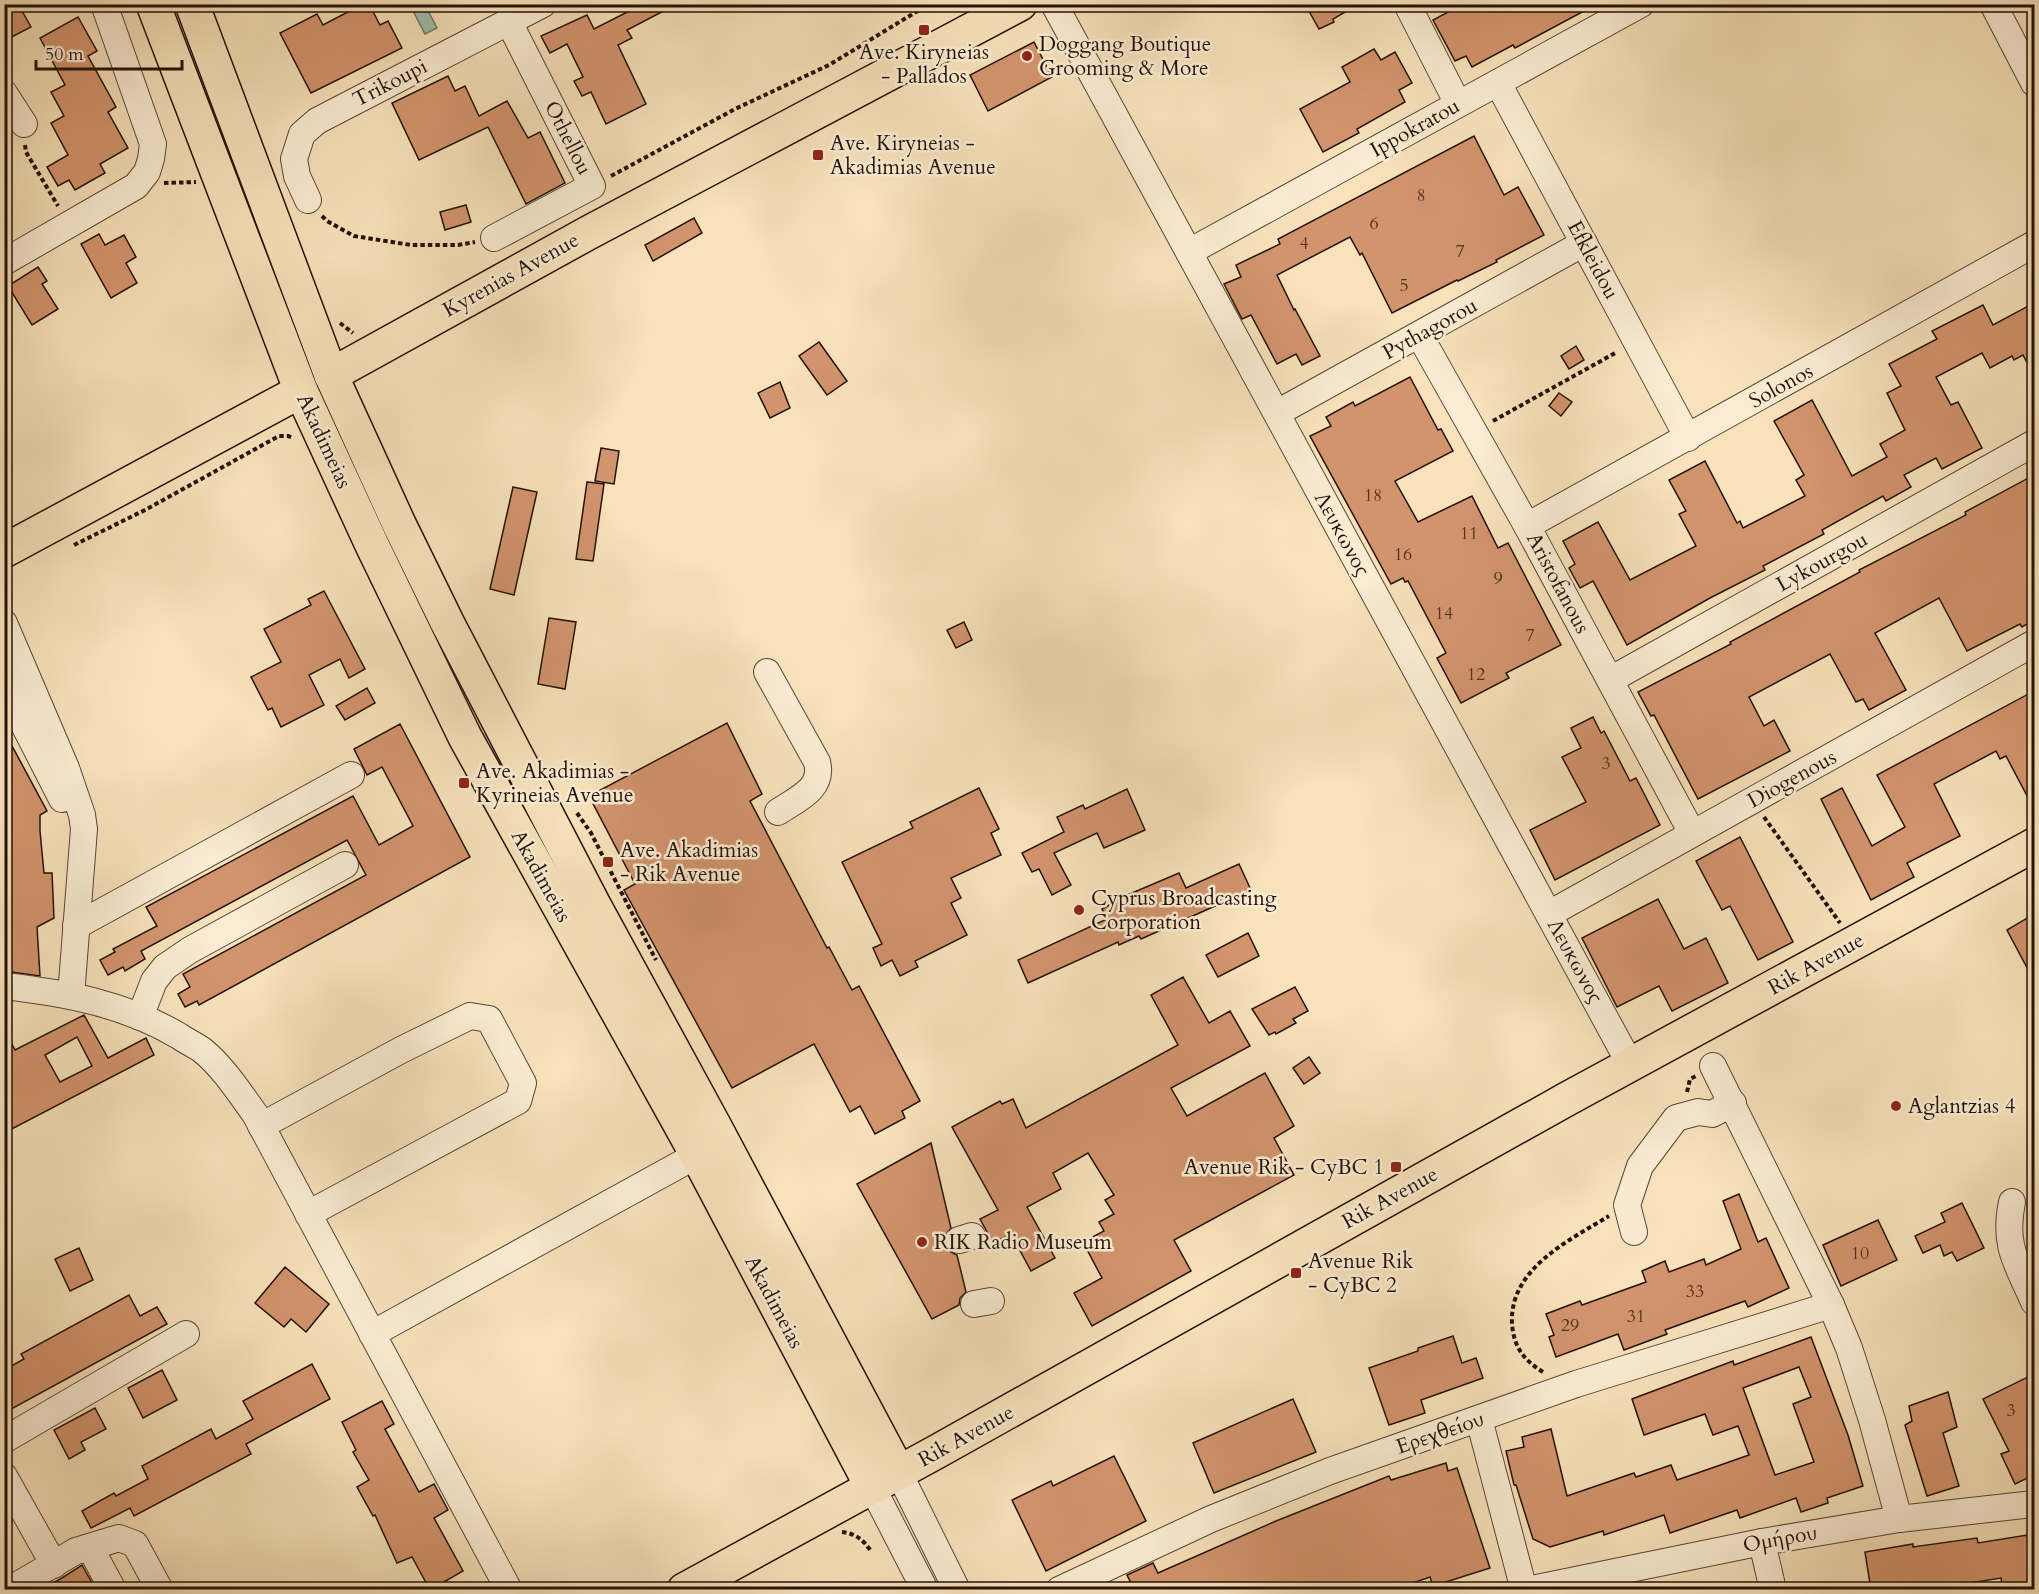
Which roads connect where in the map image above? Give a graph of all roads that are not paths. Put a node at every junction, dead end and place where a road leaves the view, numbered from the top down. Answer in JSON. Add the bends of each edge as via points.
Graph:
{"nodes":[{"id":1,"x":104,"y":4,"type":"edge"},
{"id":2,"x":192,"y":4,"type":"edge"},
{"id":3,"x":543,"y":4,"type":"edge"},
{"id":4,"x":1020,"y":4,"type":"edge"},
{"id":5,"x":1054,"y":4,"type":"edge"},
{"id":6,"x":1407,"y":4,"type":"edge"},
{"id":7,"x":1641,"y":4,"type":"edge"},
{"id":8,"x":1993,"y":4,"type":"edge"},
{"id":9,"x":156,"y":6,"type":"edge"},
{"id":10,"x":509,"y":22,"type":"junction"},
{"id":11,"x":1498,"y":83,"type":"junction"},
{"id":12,"x":2034,"y":83,"type":"edge"},
{"id":13,"x":4,"y":93,"type":"edge"},
{"id":14,"x":1458,"y":105,"type":"junction"},
{"id":15,"x":24,"y":124,"type":"road end"},
{"id":16,"x":308,"y":200,"type":"road end"},
{"id":17,"x":494,"y":238,"type":"road end"},
{"id":18,"x":1584,"y":243,"type":"junction"},
{"id":19,"x":2034,"y":244,"type":"edge"},
{"id":20,"x":1189,"y":252,"type":"junction"},
{"id":21,"x":4,"y":262,"type":"edge"},
{"id":22,"x":1420,"y":336,"type":"junction"},
{"id":23,"x":331,"y":375,"type":"junction"},
{"id":24,"x":301,"y":391,"type":"junction"},
{"id":25,"x":1276,"y":413,"type":"junction"},
{"id":26,"x":1688,"y":438,"type":"junction"},
{"id":27,"x":2034,"y":443,"type":"edge"},
{"id":28,"x":1527,"y":526,"type":"junction"},
{"id":29,"x":4,"y":551,"type":"edge"},
{"id":30,"x":4,"y":623,"type":"edge"},
{"id":31,"x":2034,"y":643,"type":"edge"},
{"id":32,"x":767,"y":672,"type":"dead end"},
{"id":33,"x":1610,"y":681,"type":"junction"},
{"id":34,"x":4,"y":686,"type":"edge"},
{"id":35,"x":351,"y":775,"type":"dead end"},
{"id":36,"x":778,"y":812,"type":"dead end"},
{"id":37,"x":1692,"y":833,"type":"junction"},
{"id":38,"x":2034,"y":845,"type":"edge"},
{"id":39,"x":81,"y":853,"type":"junction"},
{"id":40,"x":345,"y":865,"type":"dead end"},
{"id":41,"x":1549,"y":914,"type":"junction"},
{"id":42,"x":76,"y":926,"type":"junction"},
{"id":43,"x":4,"y":986,"type":"edge"},
{"id":44,"x":71,"y":996,"type":"junction"},
{"id":45,"x":140,"y":1017,"type":"junction"},
{"id":46,"x":1630,"y":1064,"type":"junction"},
{"id":47,"x":1713,"y":1066,"type":"road end"},
{"id":48,"x":1733,"y":1103,"type":"junction"},
{"id":49,"x":261,"y":1126,"type":"junction"},
{"id":50,"x":697,"y":1155,"type":"junction"},
{"id":51,"x":2012,"y":1202,"type":"dead end"},
{"id":52,"x":308,"y":1214,"type":"junction"},
{"id":53,"x":1634,"y":1232,"type":"dead end"},
{"id":54,"x":2034,"y":1302,"type":"edge"},
{"id":55,"x":1831,"y":1305,"type":"junction"},
{"id":56,"x":186,"y":1334,"type":"dead end"},
{"id":57,"x":372,"y":1334,"type":"junction"},
{"id":58,"x":1479,"y":1419,"type":"junction"},
{"id":59,"x":4,"y":1440,"type":"edge"},
{"id":60,"x":4,"y":1476,"type":"edge"},
{"id":61,"x":885,"y":1480,"type":"junction"},
{"id":62,"x":2034,"y":1503,"type":"edge"},
{"id":63,"x":1899,"y":1519,"type":"junction"},
{"id":64,"x":1762,"y":1542,"type":"junction"},
{"id":65,"x":86,"y":1550,"type":"junction"},
{"id":66,"x":54,"y":1565,"type":"junction"},
{"id":67,"x":1092,"y":1582,"type":"edge"},
{"id":68,"x":9,"y":1590,"type":"edge"},
{"id":69,"x":113,"y":1590,"type":"edge"},
{"id":70,"x":160,"y":1590,"type":"edge"},
{"id":71,"x":509,"y":1590,"type":"edge"},
{"id":72,"x":684,"y":1590,"type":"edge"},
{"id":73,"x":925,"y":1590,"type":"edge"},
{"id":74,"x":957,"y":1590,"type":"edge"},
{"id":75,"x":1059,"y":1590,"type":"edge"},
{"id":76,"x":1525,"y":1590,"type":"edge"},
{"id":77,"x":1773,"y":1590,"type":"edge"}],
"edges":[{"from":1,"to":21,"type":"street","via":[[153,144],[147,172],[135,186]]},
{"from":2,"to":23,"type":"main road","name":"Akadimeias"},
{"from":3,"to":10,"type":"street","name":"Trikoupi"},
{"from":4,"to":23,"type":"main road","name":"Kyrenias Avenue","via":[[588,233]]},
{"from":5,"to":20,"type":"street","name":"Λευκωνος"},
{"from":6,"to":14,"type":"street"},
{"from":7,"to":11,"type":"street","name":"Ippokratou"},
{"from":8,"to":12,"type":"street"},
{"from":9,"to":24,"type":"main road","name":"Akadimeias"},
{"from":10,"to":16,"type":"street","name":"Trikoupi","via":[[317,121],[302,134],[294,159]]},
{"from":10,"to":17,"type":"street","name":"Othellou","via":[[592,186]]},
{"from":11,"to":14,"type":"street","name":"Ippokratou"},
{"from":11,"to":18,"type":"street","name":"Efkleidou"},
{"from":13,"to":15,"type":"street"},
{"from":14,"to":20,"type":"street","name":"Ippokratou"},
{"from":18,"to":22,"type":"street","name":"Pythagorou"},
{"from":18,"to":26,"type":"street","name":"Efkleidou"},
{"from":19,"to":26,"type":"street","name":"Solonos"},
{"from":20,"to":25,"type":"street","name":"Λευκωνος"},
{"from":22,"to":25,"type":"street","name":"Pythagorou"},
{"from":22,"to":28,"type":"street","name":"Aristofanous"},
{"from":23,"to":24,"type":"street","name":"Kyrenias Avenue"},
{"from":23,"to":61,"type":"main road","name":"Akadimeias","via":[[447,622],[719,1136]]},
{"from":24,"to":29,"type":"main road","name":"Kyrenias Avenue"},
{"from":24,"to":50,"type":"main road","name":"Akadimeias","via":[[465,737]]},
{"from":25,"to":41,"type":"street","name":"Λευκωνος"},
{"from":26,"to":28,"type":"street","name":"Solonos"},
{"from":27,"to":33,"type":"street","name":"Lykourgou"},
{"from":28,"to":33,"type":"street","name":"Aristofanous"},
{"from":30,"to":39,"type":"street","via":[[74,789],[84,829]]},
{"from":31,"to":37,"type":"street","name":"Diogenous"},
{"from":32,"to":36,"type":"street","via":[[820,774],[805,794]]},
{"from":33,"to":37,"type":"street","name":"Aristofanous"},
{"from":34,"to":39,"type":"street","via":[[71,818]]},
{"from":35,"to":42,"type":"street"},
{"from":37,"to":41,"type":"street","name":"Diogenous"},
{"from":38,"to":46,"type":"main road","name":"Rik Avenue"},
{"from":39,"to":42,"type":"street"},
{"from":40,"to":45,"type":"street","via":[[165,967],[154,981]]},
{"from":41,"to":46,"type":"street","name":"Λευκωνος"},
{"from":42,"to":44,"type":"street"},
{"from":43,"to":44,"type":"street"},
{"from":44,"to":45,"type":"street","via":[[99,1001]]},
{"from":45,"to":49,"type":"street","via":[[202,1050],[230,1080]]},
{"from":46,"to":61,"type":"main road","name":"Rik Avenue"},
{"from":47,"to":48,"type":"street"},
{"from":48,"to":53,"type":"street","via":[[1712,1114],[1698,1112],[1676,1118],[1640,1166],[1627,1205]]},
{"from":48,"to":55,"type":"street"},
{"from":49,"to":52,"type":"street"},
{"from":49,"to":52,"type":"street","via":[[470,1016],[489,1019],[523,1083],[518,1101]]},
{"from":50,"to":57,"type":"street"},
{"from":50,"to":61,"type":"main road","name":"Akadimeias"},
{"from":51,"to":54,"type":"street","via":[[2008,1223],[2010,1246]]},
{"from":52,"to":57,"type":"street"},
{"from":55,"to":58,"type":"street","name":"Ερεχθείου"},
{"from":55,"to":63,"type":"street","via":[[1869,1410]]},
{"from":56,"to":59,"type":"street"},
{"from":57,"to":71,"type":"street"},
{"from":58,"to":67,"type":"street","name":"Ερεχθείου","via":[[1320,1475],[1211,1519]]},
{"from":58,"to":76,"type":"street"},
{"from":60,"to":66,"type":"street"},
{"from":61,"to":72,"type":"main road","name":"Rik Avenue"},
{"from":61,"to":73,"type":"street","name":"Akadimeias"},
{"from":61,"to":74,"type":"street","name":"Akadimeias"},
{"from":62,"to":63,"type":"street","name":"Ομήρου"},
{"from":63,"to":64,"type":"street","name":"Ομήρου"},
{"from":64,"to":76,"type":"street","name":"Ομήρου"},
{"from":64,"to":77,"type":"street"},
{"from":65,"to":66,"type":"street","via":[[76,1551]]},
{"from":65,"to":69,"type":"street","via":[[93,1553]]},
{"from":65,"to":70,"type":"street","via":[[119,1538],[135,1544]]},
{"from":66,"to":68,"type":"street"},
{"from":67,"to":75,"type":"street","name":"Ερεχθείου"}]}
